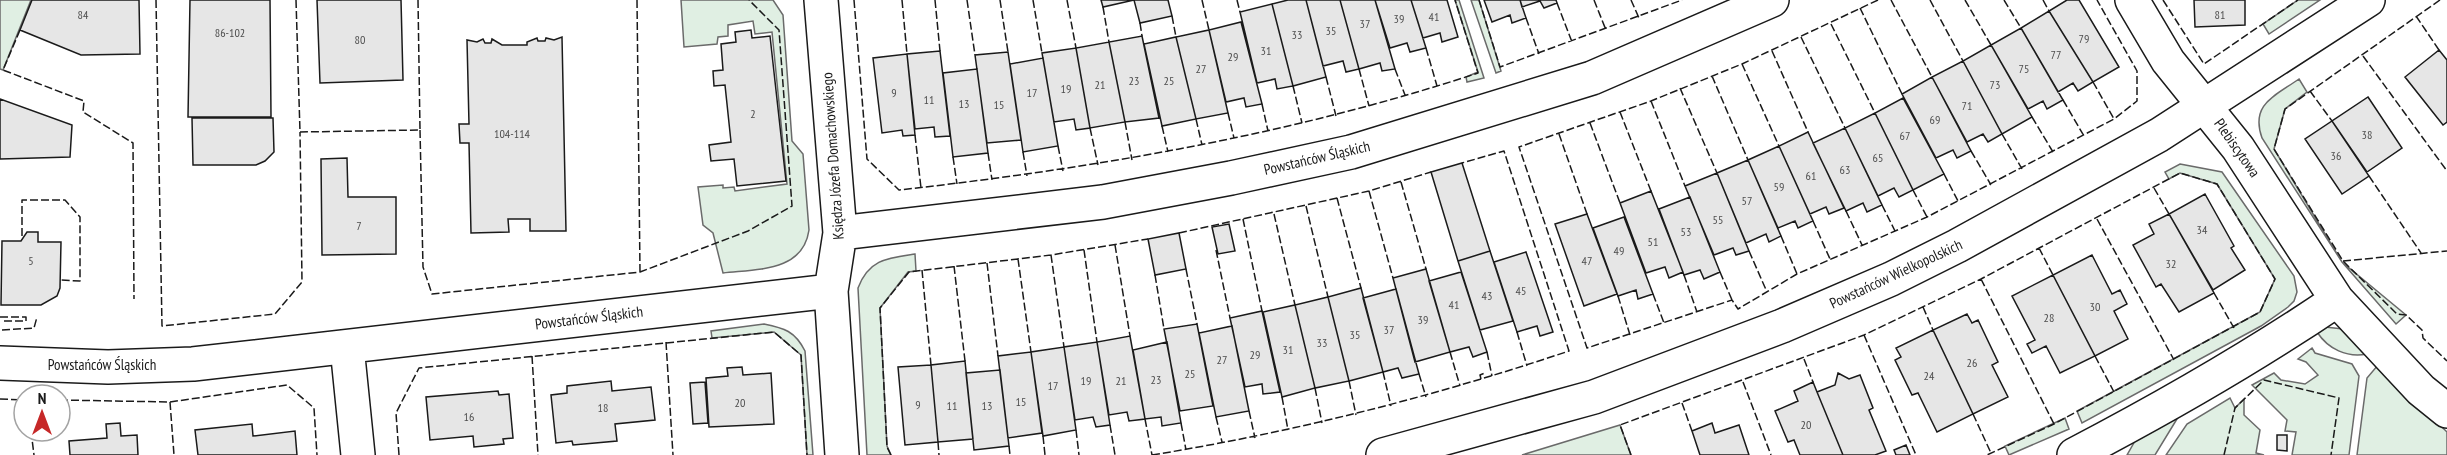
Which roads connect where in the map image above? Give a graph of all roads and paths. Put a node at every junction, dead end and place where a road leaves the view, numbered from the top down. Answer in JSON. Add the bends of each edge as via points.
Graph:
{"nodes":[{"id":1,"x":821,"y":0,"type":"edge"},
{"id":2,"x":1772,"y":0,"type":"edge"},
{"id":3,"x":2132,"y":0,"type":"edge"},
{"id":4,"x":2368,"y":0,"type":"edge"},
{"id":5,"x":2206,"y":106,"type":"junction"},
{"id":6,"x":840,"y":233,"type":"junction"},
{"id":7,"x":831,"y":291,"type":"junction"},
{"id":8,"x":2337,"y":300,"type":"junction"},
{"id":9,"x":347,"y":346,"type":"junction"},
{"id":10,"x":0,"y":363,"type":"edge"},
{"id":11,"x":2447,"y":411,"type":"edge"},
{"id":12,"x":358,"y":455,"type":"edge"},
{"id":13,"x":842,"y":455,"type":"edge"},
{"id":14,"x":1383,"y":455,"type":"edge"},
{"id":15,"x":2074,"y":455,"type":"edge"}],
"edges":[{"from":1,"to":6,"type":"street","name":"Księdza Józefa Domachowskiego"},
{"from":2,"to":6,"type":"street","name":"Powstańców Śląskich","via":[[1592,78],[1351,152],[1103,201]]},
{"from":3,"to":5,"type":"street","name":"Plebiscytowa","via":[[2168,61]]},
{"from":4,"to":5,"type":"street","name":"Powstańców Wielkopolskich"},
{"from":5,"to":8,"type":"street","name":"Plebiscytowa","via":[[2238,148]]},
{"from":5,"to":14,"type":"street","name":"Powstańców Wielkopolskich","via":[[1957,246],[1782,326],[1594,397]]},
{"from":6,"to":7,"type":"street","name":"Księdza Józefa Domachowskiego"},
{"from":7,"to":9,"type":"street","name":"Powstańców Śląskich"},
{"from":7,"to":13,"type":"street","name":"Księdza Józefa Domachowskiego"},
{"from":8,"to":11,"type":"street","name":"Plebiscytowa","via":[[2421,390]]},
{"from":8,"to":15,"type":"street","via":[[2131,426]]},
{"from":9,"to":10,"type":"street","name":"Powstańców Śląskich","via":[[193,364],[108,367]]},
{"from":9,"to":12,"type":"street"}]}
